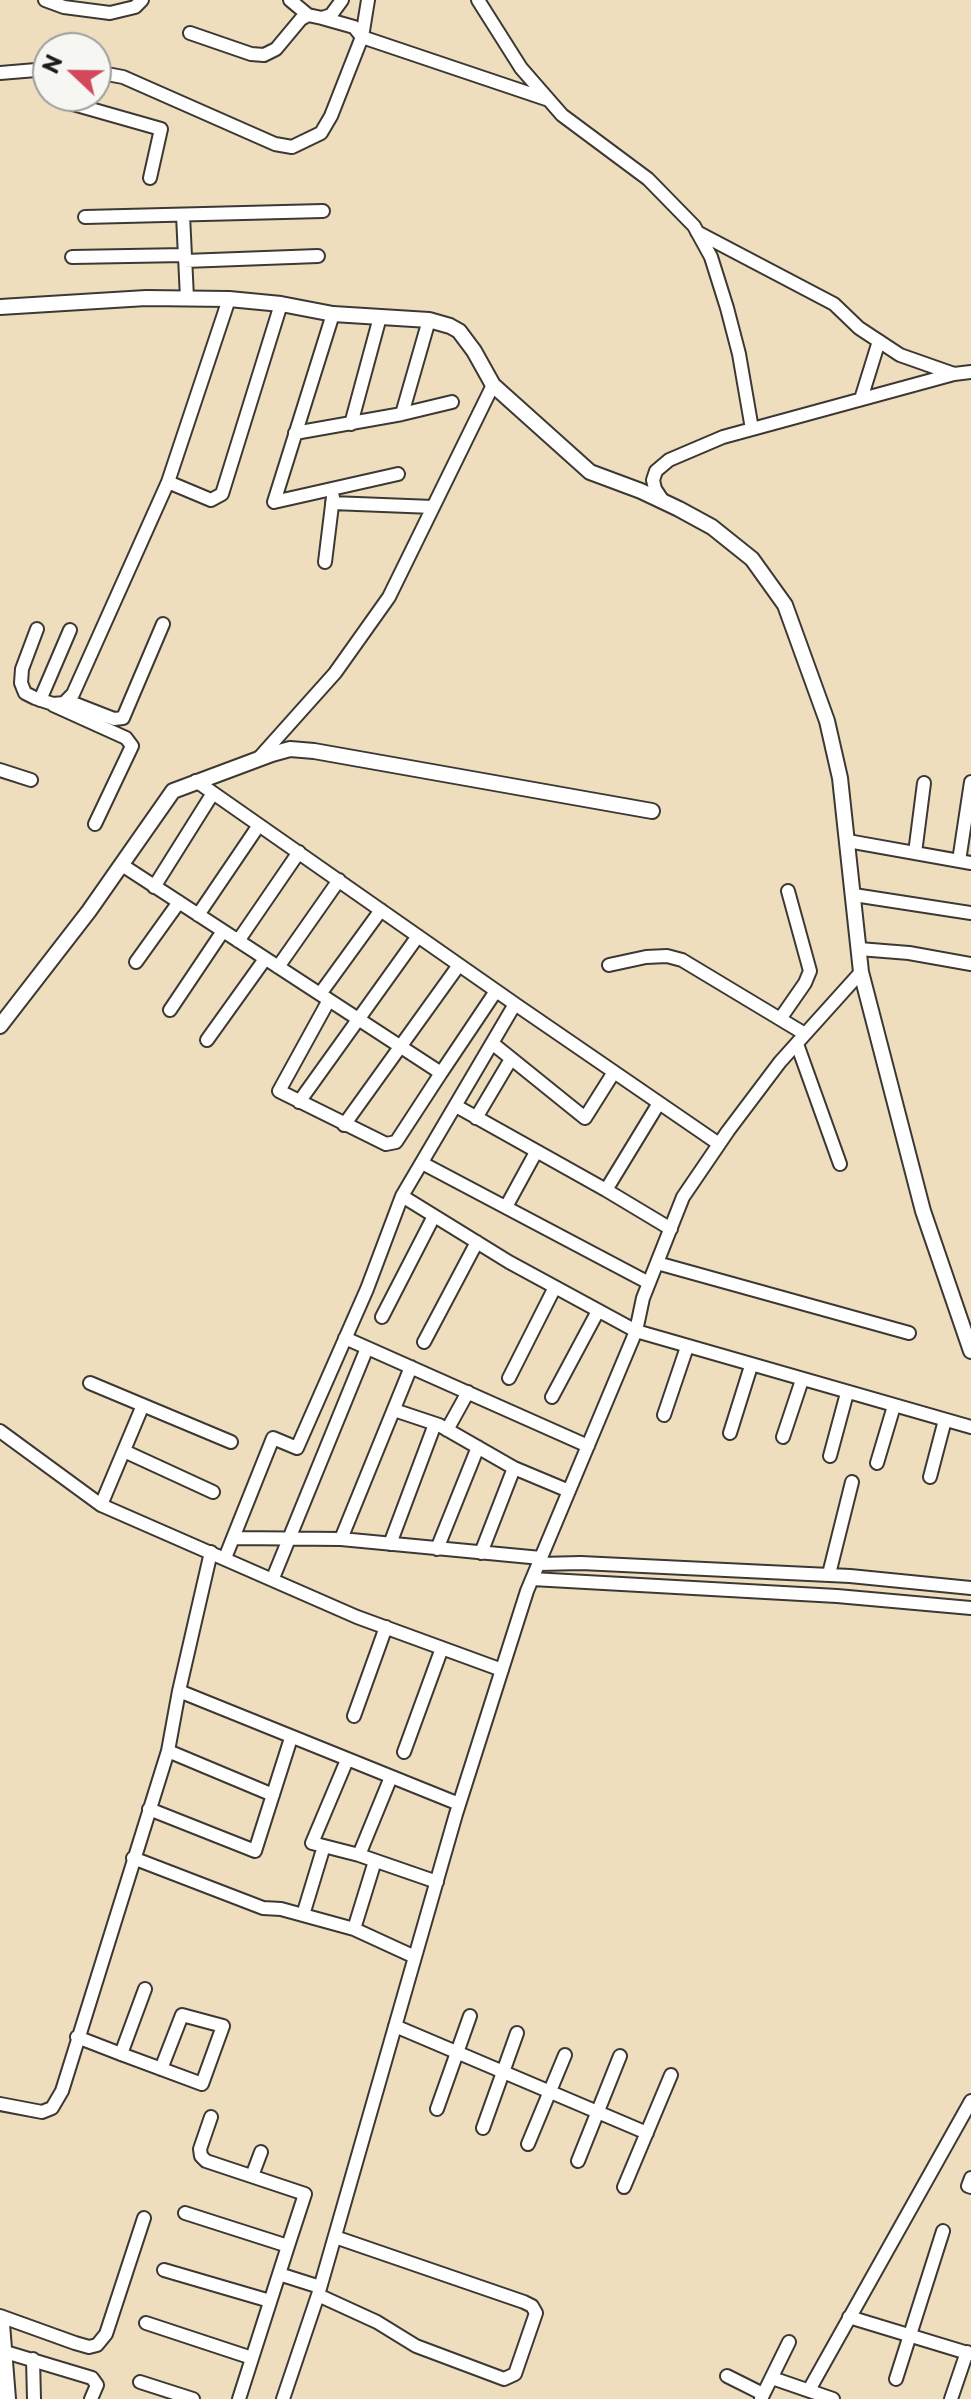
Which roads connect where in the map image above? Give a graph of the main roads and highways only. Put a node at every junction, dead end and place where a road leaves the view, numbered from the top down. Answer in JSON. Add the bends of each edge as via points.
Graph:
{"nodes":[{"id":1,"x":0,"y":2324,"type":"edge"},
{"id":2,"x":6,"y":2399,"type":"edge"}],
"edges":[{"from":1,"to":2,"type":"main road"}]}
